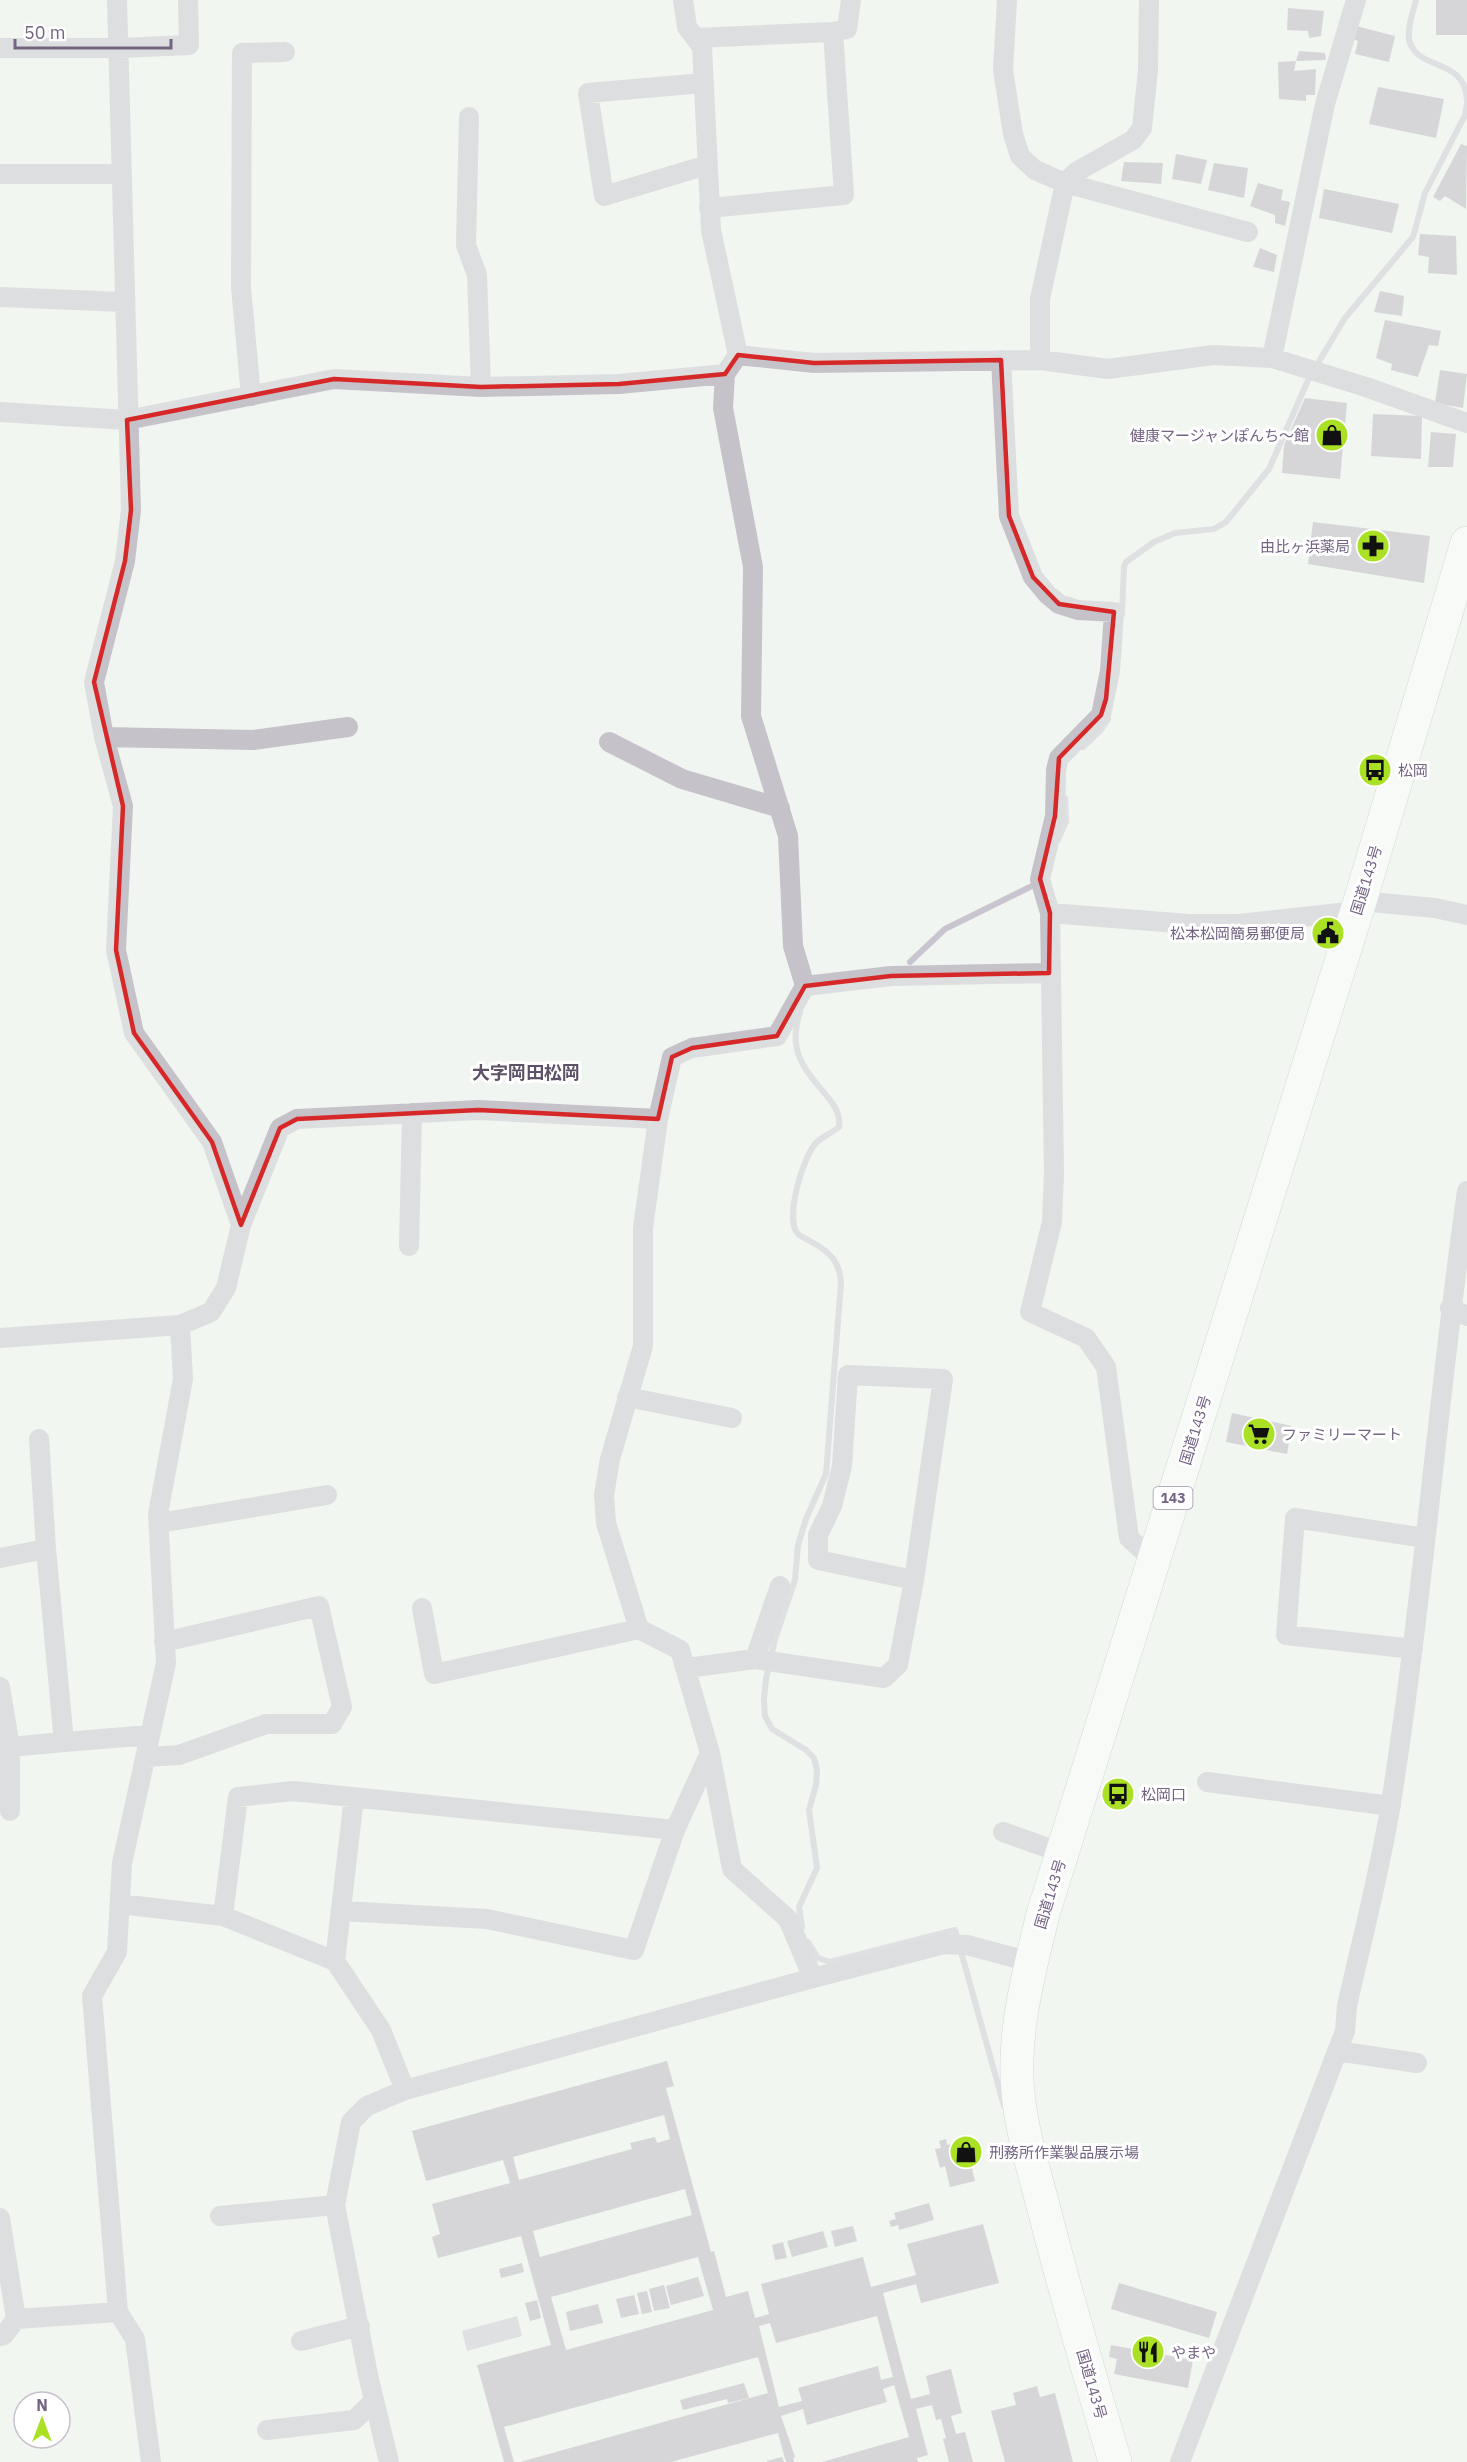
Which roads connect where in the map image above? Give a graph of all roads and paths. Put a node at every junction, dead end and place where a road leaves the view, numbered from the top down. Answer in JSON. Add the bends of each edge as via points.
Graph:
{"nodes":[{"id":1,"x":117,"y":0,"type":"edge"},
{"id":2,"x":188,"y":0,"type":"edge"},
{"id":3,"x":683,"y":0,"type":"edge"},
{"id":4,"x":851,"y":0,"type":"edge"},
{"id":5,"x":1007,"y":0,"type":"edge"},
{"id":6,"x":1149,"y":0,"type":"edge"},
{"id":7,"x":1356,"y":0,"type":"edge"},
{"id":8,"x":833,"y":32,"type":"junction"},
{"id":9,"x":696,"y":38,"type":"junction"},
{"id":10,"x":0,"y":48,"type":"edge"},
{"id":11,"x":118,"y":48,"type":"junction"},
{"id":12,"x":285,"y":51,"type":"dead end"},
{"id":13,"x":703,"y":83,"type":"junction"},
{"id":14,"x":469,"y":117,"type":"dead end"},
{"id":15,"x":707,"y":165,"type":"junction"},
{"id":16,"x":0,"y":174,"type":"edge"},
{"id":17,"x":121,"y":174,"type":"junction"},
{"id":18,"x":1065,"y":183,"type":"junction"},
{"id":19,"x":709,"y":208,"type":"junction"},
{"id":20,"x":1248,"y":232,"type":"dead end"},
{"id":21,"x":0,"y":297,"type":"edge"},
{"id":22,"x":124,"y":302,"type":"junction"},
{"id":23,"x":738,"y":355,"type":"junction"},
{"id":24,"x":1272,"y":358,"type":"junction"},
{"id":25,"x":1001,"y":360,"type":"junction"},
{"id":26,"x":1040,"y":360,"type":"junction"},
{"id":27,"x":725,"y":374,"type":"junction"},
{"id":28,"x":482,"y":387,"type":"junction"},
{"id":29,"x":251,"y":396,"type":"junction"},
{"id":30,"x":0,"y":412,"type":"edge"},
{"id":31,"x":128,"y":420,"type":"junction"},
{"id":32,"x":1467,"y":423,"type":"edge"},
{"id":33,"x":1467,"y":543,"type":"edge"},
{"id":34,"x":348,"y":727,"type":"dead end"},
{"id":35,"x":104,"y":737,"type":"junction"},
{"id":36,"x":609,"y":742,"type":"dead end"},
{"id":37,"x":780,"y":808,"type":"junction"},
{"id":38,"x":1358,"y":906,"type":"junction"},
{"id":39,"x":1050,"y":913,"type":"junction"},
{"id":40,"x":1467,"y":915,"type":"edge"},
{"id":41,"x":1049,"y":972,"type":"junction"},
{"id":42,"x":805,"y":986,"type":"junction"},
{"id":43,"x":412,"y":1113,"type":"junction"},
{"id":44,"x":658,"y":1119,"type":"junction"},
{"id":45,"x":1467,"y":1191,"type":"edge"},
{"id":46,"x":241,"y":1225,"type":"junction"},
{"id":47,"x":409,"y":1246,"type":"dead end"},
{"id":48,"x":1459,"y":1312,"type":"edge"},
{"id":49,"x":180,"y":1325,"type":"junction"},
{"id":50,"x":0,"y":1338,"type":"edge"},
{"id":51,"x":627,"y":1397,"type":"junction"},
{"id":52,"x":732,"y":1418,"type":"dead end"},
{"id":53,"x":39,"y":1439,"type":"dead end"},
{"id":54,"x":327,"y":1495,"type":"dead end"},
{"id":55,"x":159,"y":1523,"type":"junction"},
{"id":56,"x":1425,"y":1538,"type":"junction"},
{"id":57,"x":46,"y":1549,"type":"junction"},
{"id":58,"x":0,"y":1558,"type":"edge"},
{"id":59,"x":1154,"y":1561,"type":"junction"},
{"id":60,"x":914,"y":1580,"type":"junction"},
{"id":61,"x":780,"y":1586,"type":"dead end"},
{"id":62,"x":422,"y":1608,"type":"dead end"},
{"id":63,"x":639,"y":1629,"type":"junction"},
{"id":64,"x":164,"y":1642,"type":"junction"},
{"id":65,"x":1413,"y":1649,"type":"junction"},
{"id":66,"x":764,"y":1661,"type":"junction"},
{"id":67,"x":687,"y":1668,"type":"junction"},
{"id":68,"x":0,"y":1687,"type":"edge"},
{"id":69,"x":150,"y":1735,"type":"junction"},
{"id":70,"x":64,"y":1742,"type":"junction"},
{"id":71,"x":10,"y":1747,"type":"junction"},
{"id":72,"x":710,"y":1753,"type":"junction"},
{"id":73,"x":145,"y":1757,"type":"junction"},
{"id":74,"x":1207,"y":1782,"type":"dead end"},
{"id":75,"x":354,"y":1797,"type":"junction"},
{"id":76,"x":1391,"y":1806,"type":"junction"},
{"id":77,"x":10,"y":1810,"type":"dead end"},
{"id":78,"x":675,"y":1830,"type":"junction"},
{"id":79,"x":1003,"y":1832,"type":"dead end"},
{"id":80,"x":1062,"y":1853,"type":"junction"},
{"id":81,"x":120,"y":1904,"type":"junction"},
{"id":82,"x":342,"y":1911,"type":"junction"},
{"id":83,"x":223,"y":1916,"type":"junction"},
{"id":84,"x":335,"y":1961,"type":"junction"},
{"id":85,"x":1031,"y":1962,"type":"junction"},
{"id":86,"x":813,"y":1978,"type":"junction"},
{"id":87,"x":1337,"y":2051,"type":"junction"},
{"id":88,"x":1417,"y":2063,"type":"dead end"},
{"id":89,"x":405,"y":2090,"type":"junction"},
{"id":90,"x":335,"y":2205,"type":"junction"},
{"id":91,"x":220,"y":2216,"type":"dead end"},
{"id":92,"x":0,"y":2218,"type":"edge"},
{"id":93,"x":4,"y":2264,"type":"edge"},
{"id":94,"x":118,"y":2312,"type":"junction"},
{"id":95,"x":16,"y":2319,"type":"junction"},
{"id":96,"x":360,"y":2326,"type":"junction"},
{"id":97,"x":0,"y":2336,"type":"edge"},
{"id":98,"x":301,"y":2341,"type":"dead end"},
{"id":99,"x":374,"y":2401,"type":"junction"},
{"id":100,"x":267,"y":2430,"type":"dead end"},
{"id":101,"x":151,"y":2462,"type":"edge"},
{"id":102,"x":389,"y":2462,"type":"edge"},
{"id":103,"x":1115,"y":2462,"type":"edge"},
{"id":104,"x":1180,"y":2462,"type":"edge"}],
"edges":[{"from":1,"to":11,"type":"street"},
{"from":2,"to":11,"type":"street","via":[[189,45]]},
{"from":3,"to":9,"type":"street","via":[[687,27]]},
{"from":4,"to":8,"type":"street","via":[[847,29]]},
{"from":5,"to":18,"type":"street","via":[[1003,70],[1013,135],[1020,156],[1035,170]]},
{"from":6,"to":18,"type":"street","via":[[1142,128],[1133,140],[1076,172]]},
{"from":7,"to":24,"type":"street","via":[[1325,104]]},
{"from":8,"to":9,"type":"street"},
{"from":8,"to":19,"type":"street","via":[[844,195]]},
{"from":9,"to":13,"type":"street","via":[[702,47]]},
{"from":10,"to":11,"type":"street"},
{"from":11,"to":17,"type":"street"},
{"from":12,"to":29,"type":"street","via":[[242,52],[241,286]]},
{"from":13,"to":15,"type":"street"},
{"from":13,"to":15,"type":"street","via":[[588,93],[604,196]]},
{"from":14,"to":28,"type":"street","via":[[466,245],[477,275]]},
{"from":15,"to":19,"type":"street"},
{"from":16,"to":17,"type":"street"},
{"from":17,"to":22,"type":"street"},
{"from":18,"to":20,"type":"street"},
{"from":18,"to":26,"type":"street","via":[[1040,299]]},
{"from":19,"to":23,"type":"street"},
{"from":21,"to":22,"type":"street"},
{"from":22,"to":31,"type":"street"},
{"from":23,"to":25,"type":"street","via":[[814,363]]},
{"from":23,"to":27,"type":"street"},
{"from":24,"to":26,"type":"street","via":[[1213,355],[1108,369]]},
{"from":24,"to":32,"type":"street"},
{"from":25,"to":26,"type":"street"},
{"from":25,"to":39,"type":"street","via":[[1009,516],[1033,578],[1059,604],[1078,610],[1114,612],[1110,671],[1101,715],[1059,758],[1056,771],[1055,816],[1041,882]]},
{"from":27,"to":28,"type":"street","via":[[619,384]]},
{"from":27,"to":37,"type":"street","via":[[723,408],[753,567],[751,716]]},
{"from":28,"to":29,"type":"street","via":[[334,379]]},
{"from":29,"to":31,"type":"street"},
{"from":30,"to":31,"type":"street"},
{"from":31,"to":35,"type":"street","via":[[131,510],[125,561],[94,682]]},
{"from":33,"to":38,"type":"highway","name":"国道143号","number":"143"},
{"from":34,"to":35,"type":"street","via":[[253,740]]},
{"from":35,"to":46,"type":"street","via":[[123,806],[116,950],[135,1033],[212,1142]]},
{"from":36,"to":37,"type":"street","via":[[682,779]]},
{"from":37,"to":42,"type":"street","via":[[788,836],[793,946]]},
{"from":38,"to":39,"type":"street","via":[[1239,924]]},
{"from":38,"to":40,"type":"street","via":[[1435,908]]},
{"from":38,"to":59,"type":"highway","name":"国道143号","number":"143"},
{"from":39,"to":41,"type":"street"},
{"from":41,"to":42,"type":"street","via":[[891,976]]},
{"from":41,"to":59,"type":"street","via":[[1052,1222],[1030,1312],[1086,1338],[1106,1367],[1129,1538]]},
{"from":42,"to":44,"type":"street","via":[[777,1036],[692,1048],[672,1057]]},
{"from":43,"to":44,"type":"street","via":[[478,1110]]},
{"from":43,"to":46,"type":"street","via":[[297,1119],[280,1128]]},
{"from":43,"to":47,"type":"street"},
{"from":44,"to":51,"type":"street","via":[[643,1228],[643,1346]]},
{"from":45,"to":48,"type":"street"},
{"from":46,"to":49,"type":"street","via":[[226,1288],[211,1312]]},
{"from":48,"to":56,"type":"street"},
{"from":49,"to":50,"type":"street"},
{"from":49,"to":55,"type":"street","via":[[183,1379]]},
{"from":51,"to":52,"type":"street"},
{"from":51,"to":63,"type":"street","via":[[604,1495],[606,1523]]},
{"from":53,"to":57,"type":"street"},
{"from":54,"to":55,"type":"street"},
{"from":55,"to":64,"type":"street"},
{"from":56,"to":65,"type":"street"},
{"from":56,"to":65,"type":"street","via":[[1294,1518],[1286,1635]]},
{"from":57,"to":58,"type":"street"},
{"from":57,"to":70,"type":"street"},
{"from":59,"to":80,"type":"highway","name":"国道143号","number":"143"},
{"from":60,"to":60,"type":"street","via":[[942,1379],[848,1375],[842,1466],[832,1506],[818,1535],[818,1560]]},
{"from":60,"to":66,"type":"street","via":[[898,1665],[884,1678]]},
{"from":61,"to":66,"type":"street"},
{"from":62,"to":63,"type":"street","via":[[434,1674]]},
{"from":63,"to":67,"type":"street","via":[[680,1650]]},
{"from":64,"to":69,"type":"street","via":[[166,1663]]},
{"from":64,"to":73,"type":"street","via":[[319,1606],[342,1707],[332,1724],[266,1724],[179,1755]]},
{"from":65,"to":76,"type":"street"},
{"from":66,"to":67,"type":"street"},
{"from":67,"to":72,"type":"street"},
{"from":68,"to":71,"type":"street"},
{"from":69,"to":70,"type":"street"},
{"from":69,"to":73,"type":"street"},
{"from":70,"to":71,"type":"street"},
{"from":71,"to":77,"type":"street"},
{"from":72,"to":78,"type":"street"},
{"from":72,"to":86,"type":"street","via":[[732,1869],[788,1919]]},
{"from":73,"to":81,"type":"street","via":[[122,1863]]},
{"from":74,"to":76,"type":"street"},
{"from":75,"to":78,"type":"street"},
{"from":75,"to":82,"type":"street"},
{"from":75,"to":83,"type":"street","via":[[292,1791],[238,1797]]},
{"from":76,"to":87,"type":"street","via":[[1347,2006],[1345,2031]]},
{"from":78,"to":82,"type":"street","via":[[634,1950],[487,1919]]},
{"from":79,"to":80,"type":"street"},
{"from":80,"to":85,"type":"highway","name":"国道143号","number":"143"},
{"from":81,"to":83,"type":"street"},
{"from":81,"to":94,"type":"street","via":[[117,1952],[92,1996]]},
{"from":82,"to":84,"type":"street"},
{"from":83,"to":84,"type":"street"},
{"from":84,"to":89,"type":"street","via":[[381,2030]]},
{"from":85,"to":86,"type":"street","via":[[967,1945],[945,1944]]},
{"from":85,"to":103,"type":"highway","name":"国道143号","number":"143","via":[[1017,2052],[1025,2136]]},
{"from":86,"to":89,"type":"street"},
{"from":87,"to":88,"type":"street"},
{"from":87,"to":104,"type":"street"},
{"from":89,"to":90,"type":"street","via":[[367,2106],[351,2122]]},
{"from":90,"to":91,"type":"street"},
{"from":90,"to":96,"type":"street"},
{"from":92,"to":93,"type":"street"},
{"from":93,"to":95,"type":"street"},
{"from":94,"to":95,"type":"street"},
{"from":94,"to":101,"type":"street","via":[[135,2339]]},
{"from":95,"to":97,"type":"street"},
{"from":96,"to":98,"type":"street"},
{"from":96,"to":99,"type":"street"},
{"from":99,"to":100,"type":"street","via":[[354,2420]]},
{"from":99,"to":102,"type":"street"}]}
